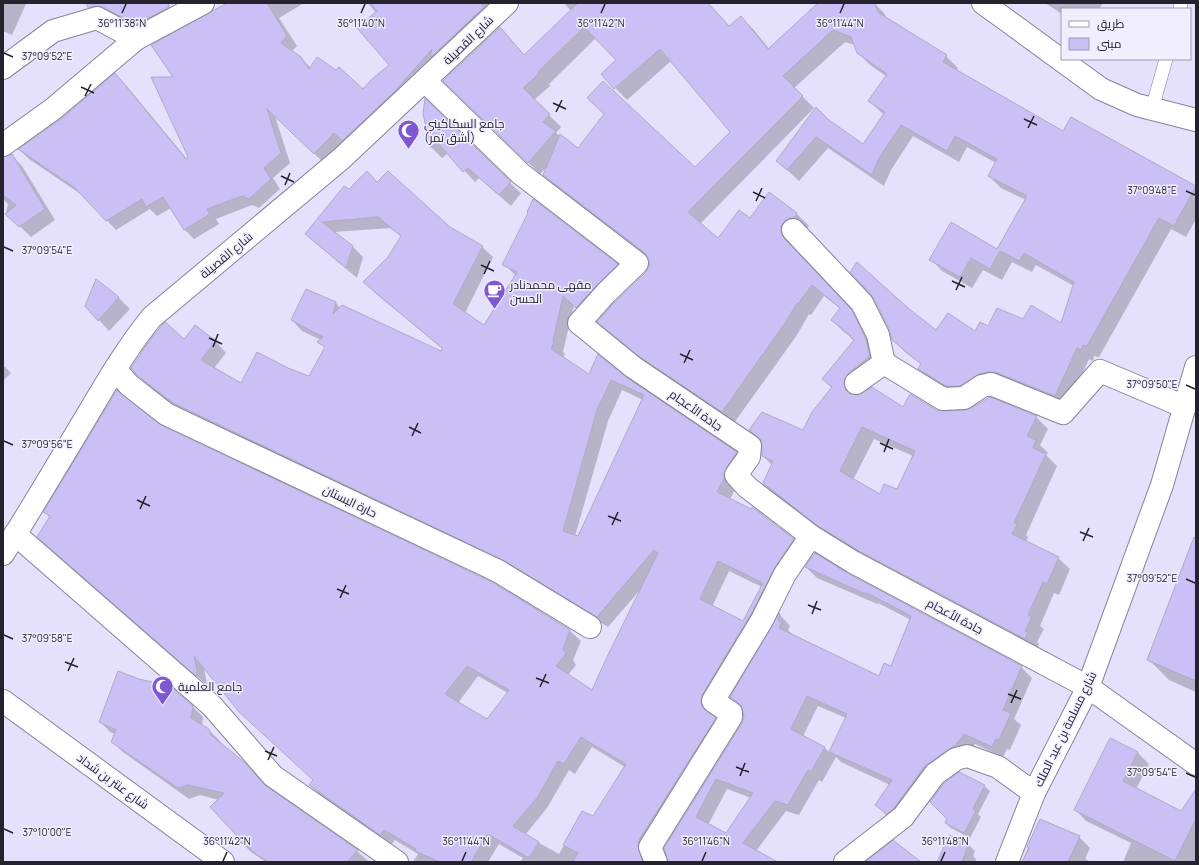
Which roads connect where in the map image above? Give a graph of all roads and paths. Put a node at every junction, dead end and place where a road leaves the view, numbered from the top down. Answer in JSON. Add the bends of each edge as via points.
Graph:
{"nodes":[{"id":1,"x":203,"y":3,"type":"edge"},
{"id":2,"x":507,"y":3,"type":"edge"},
{"id":3,"x":983,"y":3,"type":"edge"},
{"id":4,"x":136,"y":39,"type":"junction"},
{"id":5,"x":1166,"y":60,"type":"edge"},
{"id":6,"x":3,"y":68,"type":"edge"},
{"id":7,"x":425,"y":81,"type":"junction"},
{"id":8,"x":1152,"y":109,"type":"junction"},
{"id":9,"x":1196,"y":120,"type":"edge"},
{"id":10,"x":3,"y":145,"type":"edge"},
{"id":11,"x":793,"y":230,"type":"dead end"},
{"id":12,"x":884,"y":363,"type":"junction"},
{"id":13,"x":1196,"y":367,"type":"edge"},
{"id":14,"x":115,"y":369,"type":"junction"},
{"id":15,"x":856,"y":383,"type":"dead end"},
{"id":16,"x":1185,"y":407,"type":"junction"},
{"id":17,"x":15,"y":534,"type":"junction"},
{"id":18,"x":811,"y":536,"type":"junction"},
{"id":19,"x":3,"y":554,"type":"edge"},
{"id":20,"x":590,"y":627,"type":"dead end"},
{"id":21,"x":1088,"y":687,"type":"junction"},
{"id":22,"x":3,"y":701,"type":"edge"},
{"id":23,"x":1196,"y":764,"type":"edge"},
{"id":24,"x":1034,"y":793,"type":"junction"},
{"id":25,"x":223,"y":862,"type":"edge"},
{"id":26,"x":397,"y":862,"type":"edge"},
{"id":27,"x":656,"y":862,"type":"edge"},
{"id":28,"x":845,"y":862,"type":"edge"},
{"id":29,"x":1006,"y":862,"type":"edge"}],
"edges":[{"from":1,"to":4,"type":"street"},
{"from":2,"to":7,"type":"street","name":"شارع القصيلة"},
{"from":3,"to":8,"type":"street","via":[[1100,89]]},
{"from":4,"to":6,"type":"street","via":[[97,18],[53,31]]},
{"from":4,"to":10,"type":"street","via":[[53,109]]},
{"from":5,"to":8,"type":"lane"},
{"from":7,"to":14,"type":"street","name":"شارع القصيلة","via":[[335,164],[152,317]]},
{"from":7,"to":18,"type":"street","name":"جادة الأعجام","via":[[521,174],[637,263],[579,323],[633,367],[750,446],[749,456],[736,475],[747,487]]},
{"from":8,"to":9,"type":"street"},
{"from":11,"to":12,"type":"street","via":[[862,303],[878,335]]},
{"from":12,"to":15,"type":"street"},
{"from":12,"to":16,"type":"street","via":[[943,399],[964,398],[982,386],[991,384],[1063,413],[1100,371]]},
{"from":13,"to":16,"type":"street","name":"شارع مسلمة بن عبد الملك"},
{"from":14,"to":17,"type":"street","name":"شارع القصيلة"},
{"from":14,"to":20,"type":"street","name":"حارة البستان","via":[[129,385],[166,414],[498,571]]},
{"from":16,"to":21,"type":"street","name":"شارع مسلمة بن عبد الملك","via":[[1162,485]]},
{"from":17,"to":19,"type":"street","name":"شارع القصيلة"},
{"from":17,"to":26,"type":"street","via":[[212,706],[273,776]]},
{"from":18,"to":21,"type":"street","name":"جادة الأعجام","via":[[853,562]]},
{"from":18,"to":27,"type":"street","via":[[785,574],[762,620],[714,701],[730,713],[731,717],[650,847]]},
{"from":21,"to":23,"type":"street","name":"جادة الأعجام"},
{"from":21,"to":24,"type":"street","name":"شارع مسلمة بن عبد الملك"},
{"from":22,"to":25,"type":"street","name":"شارع عنتر بن شداد"},
{"from":24,"to":28,"type":"street","via":[[998,767],[967,756],[956,759],[935,774],[903,817]]},
{"from":24,"to":29,"type":"street","name":"شارع مسلمة بن عبد الملك"}]}
